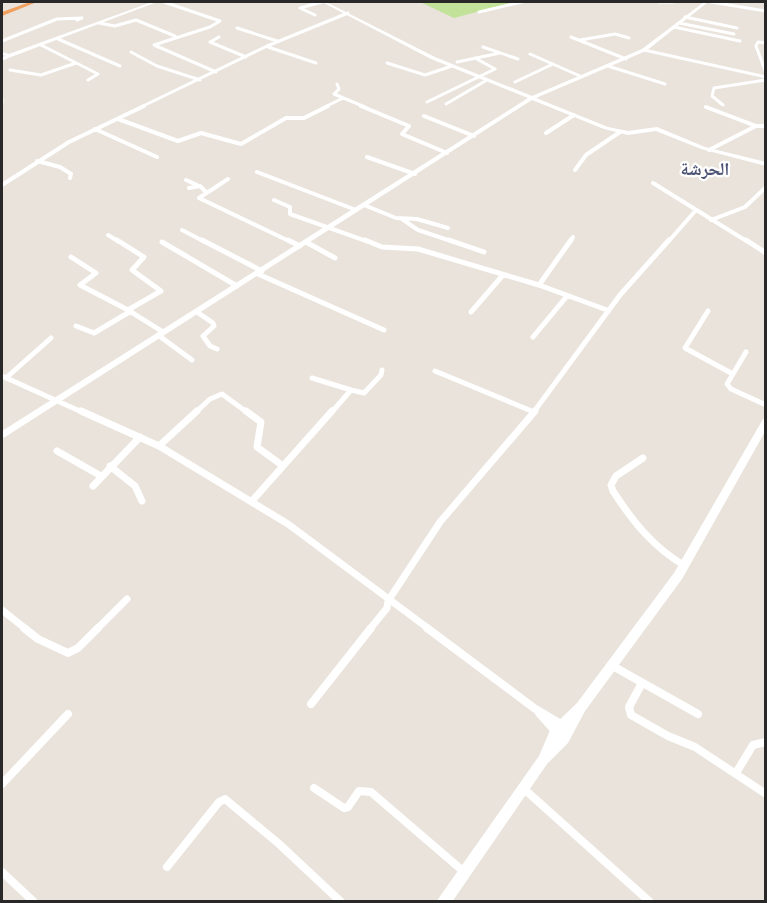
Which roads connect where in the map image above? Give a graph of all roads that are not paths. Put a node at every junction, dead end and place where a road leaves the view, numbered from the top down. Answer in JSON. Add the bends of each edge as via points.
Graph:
{"nodes":[{"id":1,"x":24,"y":2,"type":"edge"},
{"id":2,"x":34,"y":2,"type":"edge"},
{"id":3,"x":155,"y":2,"type":"edge"},
{"id":4,"x":164,"y":2,"type":"edge"},
{"id":5,"x":323,"y":2,"type":"edge"},
{"id":6,"x":522,"y":2,"type":"edge"},
{"id":7,"x":659,"y":2,"type":"edge"},
{"id":8,"x":674,"y":2,"type":"edge"},
{"id":9,"x":706,"y":2,"type":"edge"},
{"id":10,"x":711,"y":2,"type":"edge"},
{"id":11,"x":765,"y":11,"type":"edge"},
{"id":12,"x":2,"y":12,"type":"edge"},
{"id":13,"x":479,"y":12,"type":"dead end"},
{"id":14,"x":348,"y":13,"type":"junction"},
{"id":15,"x":315,"y":15,"type":"dead end"},
{"id":16,"x":686,"y":17,"type":"junction"},
{"id":17,"x":77,"y":20,"type":"dead end"},
{"id":18,"x":99,"y":23,"type":"junction"},
{"id":19,"x":676,"y":25,"type":"junction"},
{"id":20,"x":237,"y":28,"type":"dead end"},
{"id":21,"x":737,"y":28,"type":"dead end"},
{"id":22,"x":734,"y":34,"type":"dead end"},
{"id":23,"x":175,"y":36,"type":"junction"},
{"id":24,"x":571,"y":36,"type":"dead end"},
{"id":25,"x":219,"y":37,"type":"dead end"},
{"id":26,"x":629,"y":38,"type":"dead end"},
{"id":27,"x":58,"y":39,"type":"junction"},
{"id":28,"x":580,"y":40,"type":"junction"},
{"id":29,"x":2,"y":41,"type":"edge"},
{"id":30,"x":278,"y":41,"type":"junction"},
{"id":31,"x":740,"y":41,"type":"dead end"},
{"id":32,"x":765,"y":43,"type":"edge"},
{"id":33,"x":41,"y":45,"type":"junction"},
{"id":34,"x":267,"y":46,"type":"junction"},
{"id":35,"x":483,"y":47,"type":"dead end"},
{"id":36,"x":644,"y":50,"type":"junction"},
{"id":37,"x":131,"y":52,"type":"dead end"},
{"id":38,"x":500,"y":52,"type":"junction"},
{"id":39,"x":2,"y":53,"type":"edge"},
{"id":40,"x":530,"y":54,"type":"dead end"},
{"id":41,"x":9,"y":56,"type":"junction"},
{"id":42,"x":246,"y":57,"type":"junction"},
{"id":43,"x":475,"y":58,"type":"junction"},
{"id":44,"x":2,"y":59,"type":"edge"},
{"id":45,"x":518,"y":59,"type":"dead end"},
{"id":46,"x":626,"y":59,"type":"junction"},
{"id":47,"x":76,"y":63,"type":"junction"},
{"id":48,"x":316,"y":63,"type":"dead end"},
{"id":49,"x":387,"y":63,"type":"dead end"},
{"id":50,"x":454,"y":64,"type":"junction"},
{"id":51,"x":554,"y":64,"type":"junction"},
{"id":52,"x":120,"y":66,"type":"dead end"},
{"id":53,"x":608,"y":66,"type":"junction"},
{"id":54,"x":10,"y":70,"type":"dead end"},
{"id":55,"x":216,"y":72,"type":"junction"},
{"id":56,"x":477,"y":76,"type":"junction"},
{"id":57,"x":580,"y":76,"type":"junction"},
{"id":58,"x":765,"y":78,"type":"edge"},
{"id":59,"x":88,"y":80,"type":"dead end"},
{"id":60,"x":200,"y":80,"type":"junction"},
{"id":61,"x":487,"y":80,"type":"junction"},
{"id":62,"x":515,"y":82,"type":"dead end"},
{"id":63,"x":337,"y":84,"type":"dead end"},
{"id":64,"x":665,"y":84,"type":"dead end"},
{"id":65,"x":344,"y":98,"type":"junction"},
{"id":66,"x":532,"y":98,"type":"junction"},
{"id":67,"x":427,"y":102,"type":"dead end"},
{"id":68,"x":446,"y":104,"type":"dead end"},
{"id":69,"x":723,"y":105,"type":"dead end"},
{"id":70,"x":706,"y":107,"type":"dead end"},
{"id":71,"x":424,"y":116,"type":"dead end"},
{"id":72,"x":574,"y":116,"type":"junction"},
{"id":73,"x":117,"y":119,"type":"junction"},
{"id":74,"x":756,"y":126,"type":"junction"},
{"id":75,"x":765,"y":126,"type":"edge"},
{"id":76,"x":95,"y":129,"type":"junction"},
{"id":77,"x":620,"y":132,"type":"junction"},
{"id":78,"x":546,"y":133,"type":"dead end"},
{"id":79,"x":474,"y":136,"type":"junction"},
{"id":80,"x":709,"y":150,"type":"junction"},
{"id":81,"x":447,"y":153,"type":"junction"},
{"id":82,"x":367,"y":157,"type":"dead end"},
{"id":83,"x":157,"y":158,"type":"dead end"},
{"id":84,"x":37,"y":161,"type":"junction"},
{"id":85,"x":765,"y":164,"type":"edge"},
{"id":86,"x":575,"y":170,"type":"dead end"},
{"id":87,"x":258,"y":172,"type":"dead end"},
{"id":88,"x":414,"y":174,"type":"junction"},
{"id":89,"x":70,"y":178,"type":"dead end"},
{"id":90,"x":228,"y":179,"type":"dead end"},
{"id":91,"x":186,"y":180,"type":"dead end"},
{"id":92,"x":653,"y":183,"type":"dead end"},
{"id":93,"x":2,"y":185,"type":"edge"},
{"id":94,"x":200,"y":186,"type":"junction"},
{"id":95,"x":765,"y":187,"type":"edge"},
{"id":96,"x":189,"y":188,"type":"dead end"},
{"id":97,"x":206,"y":192,"type":"junction"},
{"id":98,"x":274,"y":200,"type":"dead end"},
{"id":99,"x":364,"y":205,"type":"junction"},
{"id":100,"x":356,"y":210,"type":"junction"},
{"id":101,"x":696,"y":210,"type":"junction"},
{"id":102,"x":402,"y":219,"type":"junction"},
{"id":103,"x":711,"y":220,"type":"junction"},
{"id":104,"x":330,"y":226,"type":"junction"},
{"id":105,"x":448,"y":228,"type":"dead end"},
{"id":106,"x":182,"y":230,"type":"dead end"},
{"id":107,"x":108,"y":235,"type":"dead end"},
{"id":108,"x":573,"y":237,"type":"dead end"},
{"id":109,"x":162,"y":242,"type":"dead end"},
{"id":110,"x":303,"y":244,"type":"junction"},
{"id":111,"x":484,"y":252,"type":"dead end"},
{"id":112,"x":765,"y":253,"type":"edge"},
{"id":113,"x":71,"y":257,"type":"dead end"},
{"id":114,"x":335,"y":258,"type":"dead end"},
{"id":115,"x":260,"y":272,"type":"junction"},
{"id":116,"x":503,"y":275,"type":"junction"},
{"id":117,"x":539,"y":285,"type":"junction"},
{"id":118,"x":237,"y":286,"type":"junction"},
{"id":119,"x":567,"y":296,"type":"junction"},
{"id":120,"x":129,"y":310,"type":"junction"},
{"id":121,"x":608,"y":310,"type":"junction"},
{"id":122,"x":708,"y":311,"type":"dead end"},
{"id":123,"x":196,"y":312,"type":"junction"},
{"id":124,"x":471,"y":312,"type":"dead end"},
{"id":125,"x":76,"y":326,"type":"dead end"},
{"id":126,"x":384,"y":330,"type":"dead end"},
{"id":127,"x":161,"y":334,"type":"junction"},
{"id":128,"x":532,"y":337,"type":"dead end"},
{"id":129,"x":51,"y":338,"type":"dead end"},
{"id":130,"x":217,"y":349,"type":"dead end"},
{"id":131,"x":746,"y":352,"type":"dead end"},
{"id":132,"x":192,"y":360,"type":"dead end"},
{"id":133,"x":382,"y":370,"type":"dead end"},
{"id":134,"x":435,"y":371,"type":"dead end"},
{"id":135,"x":731,"y":373,"type":"junction"},
{"id":136,"x":4,"y":377,"type":"edge"},
{"id":137,"x":312,"y":378,"type":"dead end"},
{"id":138,"x":351,"y":390,"type":"junction"},
{"id":139,"x":58,"y":399,"type":"junction"},
{"id":140,"x":765,"y":405,"type":"edge"},
{"id":141,"x":534,"y":412,"type":"junction"},
{"id":142,"x":764,"y":427,"type":"edge"},
{"id":143,"x":2,"y":435,"type":"edge"},
{"id":144,"x":140,"y":437,"type":"junction"},
{"id":145,"x":159,"y":446,"type":"junction"},
{"id":146,"x":57,"y":452,"type":"dead end"},
{"id":147,"x":643,"y":458,"type":"dead end"},
{"id":148,"x":110,"y":466,"type":"junction"},
{"id":149,"x":283,"y":466,"type":"junction"},
{"id":150,"x":101,"y":476,"type":"junction"},
{"id":151,"x":93,"y":486,"type":"dead end"},
{"id":152,"x":142,"y":501,"type":"dead end"},
{"id":153,"x":252,"y":501,"type":"junction"},
{"id":154,"x":685,"y":566,"type":"junction"},
{"id":155,"x":127,"y":599,"type":"dead end"},
{"id":156,"x":388,"y":601,"type":"junction"},
{"id":157,"x":2,"y":610,"type":"edge"},
{"id":158,"x":611,"y":664,"type":"junction"},
{"id":159,"x":642,"y":683,"type":"junction"},
{"id":160,"x":311,"y":704,"type":"dead end"},
{"id":161,"x":68,"y":714,"type":"dead end"},
{"id":162,"x":698,"y":714,"type":"dead end"},
{"id":163,"x":562,"y":731,"type":"junction"},
{"id":164,"x":765,"y":742,"type":"edge"},
{"id":165,"x":736,"y":773,"type":"junction"},
{"id":166,"x":2,"y":784,"type":"edge"},
{"id":167,"x":314,"y":788,"type":"dead end"},
{"id":168,"x":523,"y":788,"type":"junction"},
{"id":169,"x":765,"y":794,"type":"edge"},
{"id":170,"x":167,"y":867,"type":"dead end"},
{"id":171,"x":463,"y":871,"type":"junction"},
{"id":172,"x":2,"y":872,"type":"edge"},
{"id":173,"x":34,"y":902,"type":"edge"},
{"id":174,"x":341,"y":902,"type":"edge"},
{"id":175,"x":443,"y":902,"type":"edge"},
{"id":176,"x":650,"y":902,"type":"edge"}],
"edges":[{"from":1,"to":12,"type":"highway"},
{"from":2,"to":12,"type":"highway"},
{"from":3,"to":18,"type":"street"},
{"from":4,"to":23,"type":"street","via":[[221,22]]},
{"from":5,"to":14,"type":"street"},
{"from":5,"to":15,"type":"street","via":[[300,8]]},
{"from":6,"to":13,"type":"street"},
{"from":7,"to":8,"type":"street"},
{"from":9,"to":16,"type":"street"},
{"from":10,"to":11,"type":"street"},
{"from":14,"to":30,"type":"street"},
{"from":14,"to":50,"type":"street"},
{"from":16,"to":19,"type":"street"},
{"from":16,"to":21,"type":"street"},
{"from":17,"to":29,"type":"street","via":[[82,18],[57,19]]},
{"from":18,"to":23,"type":"street","via":[[115,26],[136,20]]},
{"from":18,"to":27,"type":"street"},
{"from":19,"to":22,"type":"street"},
{"from":19,"to":31,"type":"street"},
{"from":19,"to":36,"type":"street"},
{"from":20,"to":30,"type":"street"},
{"from":23,"to":55,"type":"street","via":[[155,46]]},
{"from":24,"to":28,"type":"street"},
{"from":25,"to":42,"type":"street","via":[[210,43]]},
{"from":26,"to":28,"type":"street","via":[[615,34]]},
{"from":27,"to":33,"type":"street"},
{"from":27,"to":52,"type":"street"},
{"from":28,"to":46,"type":"street"},
{"from":30,"to":34,"type":"street"},
{"from":32,"to":58,"type":"street","via":[[758,42],[756,46]]},
{"from":33,"to":41,"type":"street"},
{"from":33,"to":47,"type":"street"},
{"from":34,"to":42,"type":"street"},
{"from":34,"to":48,"type":"street"},
{"from":35,"to":38,"type":"street"},
{"from":36,"to":46,"type":"street"},
{"from":36,"to":58,"type":"street"},
{"from":37,"to":60,"type":"street","via":[[157,66]]},
{"from":38,"to":43,"type":"street"},
{"from":38,"to":45,"type":"street"},
{"from":39,"to":41,"type":"street"},
{"from":40,"to":51,"type":"street"},
{"from":41,"to":44,"type":"street"},
{"from":42,"to":55,"type":"street"},
{"from":43,"to":50,"type":"street"},
{"from":43,"to":56,"type":"street","via":[[496,68]]},
{"from":46,"to":53,"type":"street"},
{"from":47,"to":54,"type":"street","via":[[41,75]]},
{"from":47,"to":59,"type":"street","via":[[98,74]]},
{"from":49,"to":50,"type":"street","via":[[425,75]]},
{"from":50,"to":56,"type":"street"},
{"from":51,"to":57,"type":"street"},
{"from":51,"to":62,"type":"street"},
{"from":53,"to":57,"type":"street"},
{"from":53,"to":64,"type":"street"},
{"from":55,"to":60,"type":"street"},
{"from":56,"to":61,"type":"street"},
{"from":56,"to":67,"type":"street"},
{"from":57,"to":66,"type":"street"},
{"from":58,"to":69,"type":"street","via":[[714,88],[712,96]]},
{"from":60,"to":73,"type":"street"},
{"from":61,"to":66,"type":"street"},
{"from":61,"to":68,"type":"street"},
{"from":63,"to":65,"type":"street","via":[[339,89],[334,94]]},
{"from":65,"to":73,"type":"street","via":[[304,118],[286,118],[241,144],[201,133],[178,141]]},
{"from":65,"to":81,"type":"street","via":[[409,126],[402,134]]},
{"from":66,"to":72,"type":"street"},
{"from":66,"to":79,"type":"street"},
{"from":70,"to":74,"type":"street"},
{"from":71,"to":79,"type":"street"},
{"from":72,"to":77,"type":"street"},
{"from":72,"to":78,"type":"street"},
{"from":73,"to":76,"type":"street"},
{"from":74,"to":75,"type":"street"},
{"from":74,"to":80,"type":"street"},
{"from":76,"to":83,"type":"street"},
{"from":76,"to":84,"type":"street"},
{"from":77,"to":80,"type":"street","via":[[657,129]]},
{"from":77,"to":86,"type":"street","via":[[586,155]]},
{"from":79,"to":81,"type":"street"},
{"from":80,"to":85,"type":"street"},
{"from":81,"to":88,"type":"street"},
{"from":82,"to":88,"type":"street"},
{"from":84,"to":89,"type":"street","via":[[64,169],[71,174]]},
{"from":84,"to":93,"type":"street"},
{"from":87,"to":100,"type":"street"},
{"from":88,"to":99,"type":"street"},
{"from":90,"to":97,"type":"street"},
{"from":91,"to":94,"type":"street"},
{"from":92,"to":101,"type":"street"},
{"from":94,"to":96,"type":"street"},
{"from":94,"to":97,"type":"street"},
{"from":95,"to":103,"type":"street","via":[[745,207]]},
{"from":97,"to":110,"type":"street","via":[[199,197],[202,201]]},
{"from":98,"to":104,"type":"street","via":[[290,207],[289,213]]},
{"from":99,"to":100,"type":"street"},
{"from":99,"to":102,"type":"street"},
{"from":100,"to":104,"type":"street"},
{"from":101,"to":103,"type":"street"},
{"from":101,"to":121,"type":"street"},
{"from":102,"to":105,"type":"street"},
{"from":102,"to":111,"type":"street","via":[[418,230]]},
{"from":103,"to":112,"type":"street"},
{"from":104,"to":110,"type":"street"},
{"from":104,"to":116,"type":"street","via":[[385,248],[414,248]]},
{"from":106,"to":115,"type":"street"},
{"from":107,"to":120,"type":"street","via":[[144,257],[132,270],[161,291]]},
{"from":108,"to":117,"type":"street"},
{"from":109,"to":118,"type":"street"},
{"from":110,"to":114,"type":"street"},
{"from":110,"to":115,"type":"street"},
{"from":113,"to":120,"type":"street","via":[[96,273],[80,285]]},
{"from":115,"to":118,"type":"street"},
{"from":115,"to":126,"type":"street"},
{"from":116,"to":117,"type":"street"},
{"from":116,"to":124,"type":"street"},
{"from":117,"to":119,"type":"street"},
{"from":118,"to":123,"type":"street"},
{"from":119,"to":121,"type":"street"},
{"from":119,"to":128,"type":"street"},
{"from":120,"to":125,"type":"street","via":[[94,333]]},
{"from":120,"to":127,"type":"street"},
{"from":121,"to":141,"type":"street"},
{"from":122,"to":135,"type":"street","via":[[685,348]]},
{"from":123,"to":127,"type":"street"},
{"from":123,"to":130,"type":"street","via":[[213,323],[203,336]]},
{"from":127,"to":132,"type":"street"},
{"from":127,"to":139,"type":"street"},
{"from":129,"to":136,"type":"street"},
{"from":131,"to":135,"type":"street"},
{"from":133,"to":138,"type":"street","via":[[364,393]]},
{"from":134,"to":141,"type":"street"},
{"from":135,"to":140,"type":"street","via":[[728,387]]},
{"from":136,"to":139,"type":"street"},
{"from":137,"to":138,"type":"street"},
{"from":138,"to":149,"type":"street"},
{"from":139,"to":143,"type":"street"},
{"from":139,"to":144,"type":"street"},
{"from":141,"to":156,"type":"street","via":[[440,522]]},
{"from":142,"to":154,"type":"street"},
{"from":144,"to":145,"type":"street"},
{"from":144,"to":148,"type":"street"},
{"from":145,"to":149,"type":"street","via":[[210,399],[222,394],[261,422],[257,447]]},
{"from":145,"to":153,"type":"street"},
{"from":146,"to":150,"type":"street"},
{"from":147,"to":154,"type":"street","via":[[616,476],[611,485],[643,537]]},
{"from":148,"to":150,"type":"street"},
{"from":148,"to":152,"type":"street","via":[[135,486]]},
{"from":149,"to":153,"type":"street"},
{"from":150,"to":151,"type":"street"},
{"from":153,"to":156,"type":"street"},
{"from":154,"to":158,"type":"street"},
{"from":155,"to":157,"type":"street","via":[[78,648],[68,653],[39,639]]},
{"from":156,"to":160,"type":"street","via":[[387,608]]},
{"from":156,"to":163,"type":"street"},
{"from":158,"to":159,"type":"street"},
{"from":158,"to":163,"type":"street"},
{"from":159,"to":162,"type":"street"},
{"from":159,"to":165,"type":"street","via":[[629,707],[631,715],[687,742]]},
{"from":161,"to":166,"type":"street"},
{"from":163,"to":168,"type":"street"},
{"from":164,"to":165,"type":"street","via":[[753,745]]},
{"from":165,"to":169,"type":"street"},
{"from":167,"to":171,"type":"street","via":[[344,808],[359,791],[370,792]]},
{"from":168,"to":171,"type":"street"},
{"from":168,"to":176,"type":"street"},
{"from":170,"to":174,"type":"street","via":[[225,799]]},
{"from":171,"to":175,"type":"street"},
{"from":172,"to":173,"type":"street"}]}
